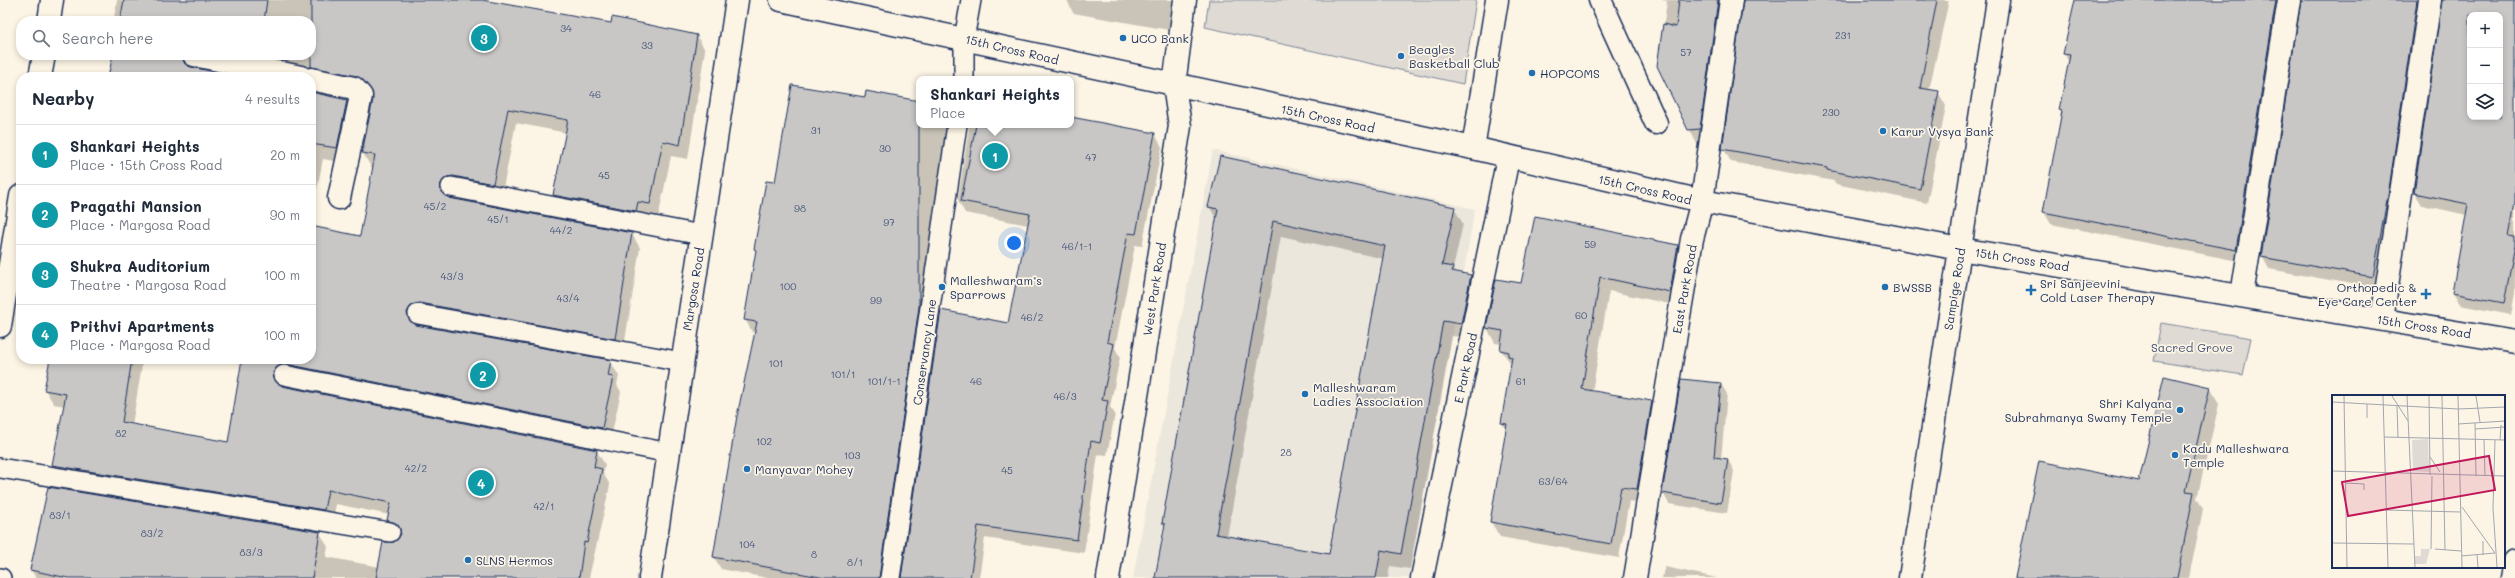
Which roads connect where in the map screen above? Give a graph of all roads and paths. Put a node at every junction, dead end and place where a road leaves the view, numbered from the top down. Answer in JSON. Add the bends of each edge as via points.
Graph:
{"nodes":[{"id":1,"x":52,"y":0,"type":"edge"},
{"id":2,"x":737,"y":0,"type":"edge"},
{"id":3,"x":781,"y":0,"type":"edge"},
{"id":4,"x":971,"y":0,"type":"edge"},
{"id":5,"x":1185,"y":0,"type":"edge"},
{"id":6,"x":1497,"y":0,"type":"edge"},
{"id":7,"x":1600,"y":0,"type":"edge"},
{"id":8,"x":1731,"y":0,"type":"edge"},
{"id":9,"x":1998,"y":0,"type":"edge"},
{"id":10,"x":2289,"y":0,"type":"edge"},
{"id":11,"x":2430,"y":0,"type":"edge"},
{"id":12,"x":50,"y":16,"type":"edge"},
{"id":13,"x":964,"y":38,"type":"junction"},
{"id":14,"x":43,"y":60,"type":"edge"},
{"id":15,"x":218,"y":60,"type":"edge"},
{"id":16,"x":41,"y":72,"type":"edge"},
{"id":17,"x":277,"y":72,"type":"edge"},
{"id":18,"x":964,"y":76,"type":"edge"},
{"id":19,"x":316,"y":80,"type":"edge"},
{"id":20,"x":1174,"y":85,"type":"junction"},
{"id":21,"x":1656,"y":123,"type":"dead end"},
{"id":22,"x":957,"y":128,"type":"edge"},
{"id":23,"x":1473,"y":148,"type":"junction"},
{"id":24,"x":1508,"y":158,"type":"junction"},
{"id":25,"x":450,"y":187,"type":"dead end"},
{"id":26,"x":339,"y":198,"type":"dead end"},
{"id":27,"x":1702,"y":201,"type":"junction"},
{"id":28,"x":16,"y":227,"type":"edge"},
{"id":29,"x":701,"y":235,"type":"junction"},
{"id":30,"x":1960,"y":249,"type":"junction"},
{"id":31,"x":2242,"y":295,"type":"junction"},
{"id":32,"x":418,"y":314,"type":"dead end"},
{"id":33,"x":2382,"y":319,"type":"junction"},
{"id":34,"x":0,"y":326,"type":"edge"},
{"id":35,"x":2515,"y":342,"type":"edge"},
{"id":36,"x":682,"y":362,"type":"junction"},
{"id":37,"x":284,"y":375,"type":"dead end"},
{"id":38,"x":668,"y":453,"type":"junction"},
{"id":39,"x":0,"y":468,"type":"edge"},
{"id":40,"x":390,"y":532,"type":"dead end"},
{"id":41,"x":2515,"y":562,"type":"edge"},
{"id":42,"x":650,"y":578,"type":"edge"},
{"id":43,"x":890,"y":578,"type":"edge"},
{"id":44,"x":1108,"y":578,"type":"edge"},
{"id":45,"x":1422,"y":578,"type":"edge"},
{"id":46,"x":1635,"y":578,"type":"edge"},
{"id":47,"x":1910,"y":578,"type":"edge"},
{"id":48,"x":2512,"y":578,"type":"edge"}],
"edges":[{"from":1,"to":12,"type":"street"},
{"from":2,"to":29,"type":"street","name":"Margosa Road"},
{"from":3,"to":13,"type":"street","name":"15th Cross Road"},
{"from":4,"to":13,"type":"lane"},
{"from":5,"to":20,"type":"street","name":"West Park Road"},
{"from":6,"to":23,"type":"street"},
{"from":7,"to":21,"type":"street"},
{"from":8,"to":27,"type":"street","name":"East Park Road"},
{"from":9,"to":30,"type":"street","name":"Sampige Road"},
{"from":10,"to":31,"type":"street"},
{"from":11,"to":33,"type":"street"},
{"from":13,"to":18,"type":"lane"},
{"from":13,"to":20,"type":"street","name":"15th Cross Road"},
{"from":14,"to":16,"type":"street"},
{"from":15,"to":17,"type":"street"},
{"from":19,"to":26,"type":"street","via":[[354,88],[361,96]]},
{"from":20,"to":23,"type":"street","name":"15th Cross Road"},
{"from":20,"to":44,"type":"street","name":"West Park Road","via":[[1180,126]]},
{"from":22,"to":43,"type":"lane","name":"Conservancy Lane"},
{"from":23,"to":24,"type":"street","name":"15th Cross Road"},
{"from":24,"to":27,"type":"street","name":"15th Cross Road"},
{"from":24,"to":45,"type":"street","name":"E Park Road"},
{"from":25,"to":29,"type":"lane"},
{"from":27,"to":30,"type":"street","name":"15th Cross Road"},
{"from":27,"to":46,"type":"street","name":"East Park Road","via":[[1691,247]]},
{"from":28,"to":34,"type":"street"},
{"from":29,"to":36,"type":"street","name":"Margosa Road"},
{"from":30,"to":31,"type":"street","name":"15th Cross Road"},
{"from":30,"to":47,"type":"street","name":"Sampige Road"},
{"from":31,"to":33,"type":"street","name":"15th Cross Road"},
{"from":32,"to":36,"type":"lane"},
{"from":33,"to":35,"type":"street","name":"15th Cross Road"},
{"from":36,"to":38,"type":"street","name":"Margosa Road"},
{"from":37,"to":38,"type":"lane"},
{"from":38,"to":42,"type":"street","name":"Margosa Road"},
{"from":39,"to":40,"type":"lane"},
{"from":41,"to":48,"type":"street"}]}
